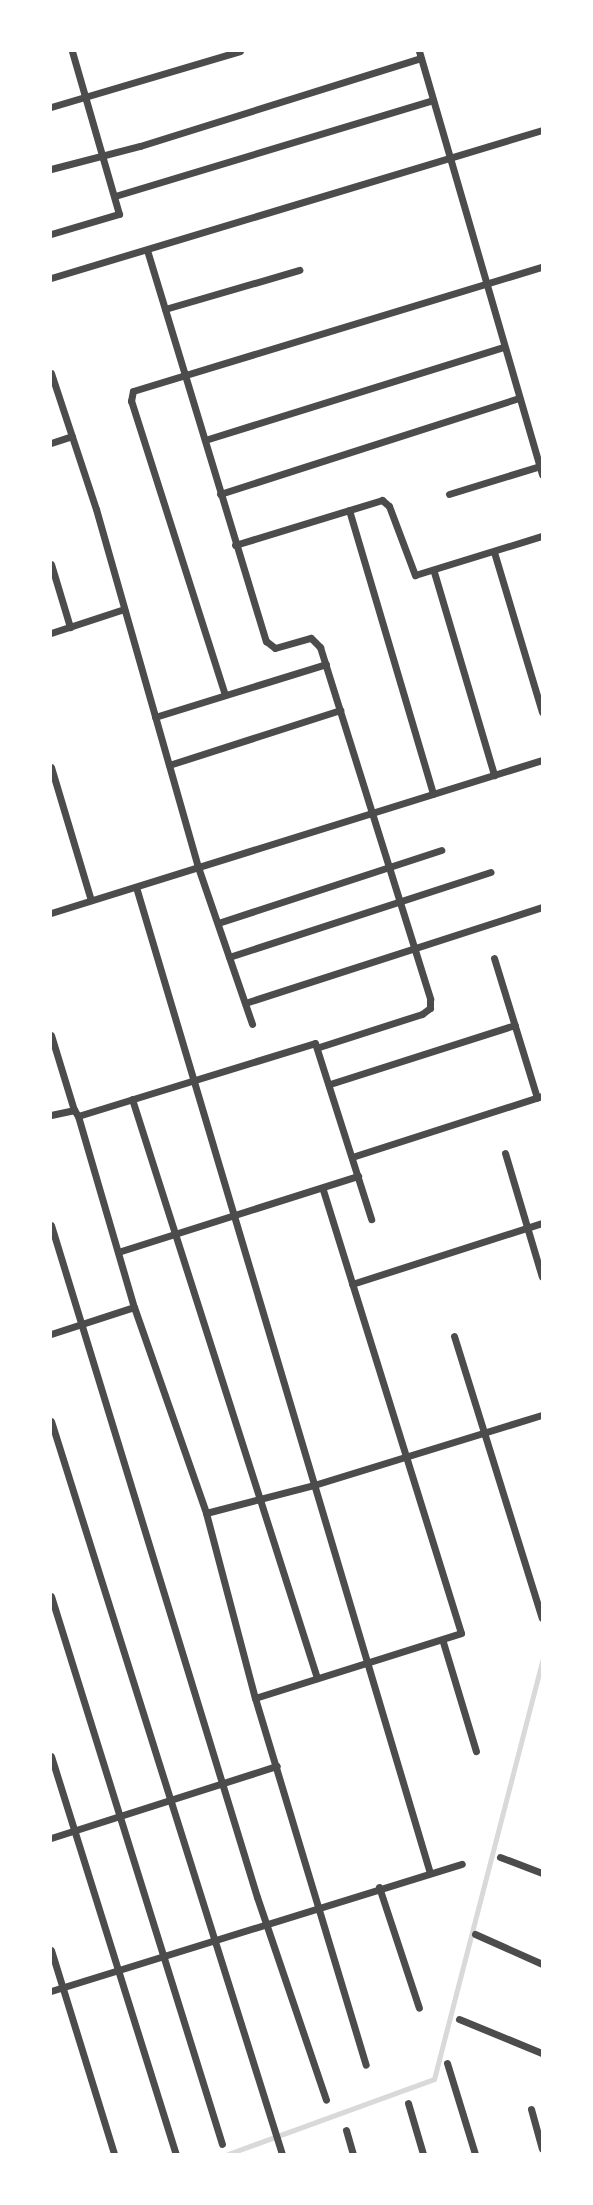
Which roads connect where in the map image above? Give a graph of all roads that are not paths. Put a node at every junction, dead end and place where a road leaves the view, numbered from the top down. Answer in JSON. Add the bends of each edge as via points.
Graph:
{"nodes":[{"id":1,"x":72,"y":51,"type":"edge"},
{"id":2,"x":240,"y":51,"type":"edge"},
{"id":3,"x":420,"y":54,"type":"edge"},
{"id":4,"x":86,"y":96,"type":"junction"},
{"id":5,"x":433,"y":100,"type":"junction"},
{"id":6,"x":51,"y":107,"type":"edge"},
{"id":7,"x":542,"y":130,"type":"edge"},
{"id":8,"x":103,"y":156,"type":"junction"},
{"id":9,"x":450,"y":159,"type":"junction"},
{"id":10,"x":51,"y":169,"type":"edge"},
{"id":11,"x":115,"y":196,"type":"junction"},
{"id":12,"x":51,"y":234,"type":"edge"},
{"id":13,"x":147,"y":250,"type":"junction"},
{"id":14,"x":542,"y":267,"type":"edge"},
{"id":15,"x":299,"y":270,"type":"dead end"},
{"id":16,"x":51,"y":278,"type":"edge"},
{"id":17,"x":486,"y":285,"type":"junction"},
{"id":18,"x":165,"y":309,"type":"junction"},
{"id":19,"x":504,"y":347,"type":"junction"},
{"id":20,"x":51,"y":373,"type":"edge"},
{"id":21,"x":184,"y":375,"type":"junction"},
{"id":22,"x":519,"y":398,"type":"junction"},
{"id":23,"x":72,"y":436,"type":"junction"},
{"id":24,"x":205,"y":440,"type":"junction"},
{"id":25,"x":51,"y":443,"type":"edge"},
{"id":26,"x":541,"y":471,"type":"edge"},
{"id":27,"x":220,"y":494,"type":"junction"},
{"id":28,"x":449,"y":494,"type":"dead end"},
{"id":29,"x":349,"y":510,"type":"junction"},
{"id":30,"x":542,"y":536,"type":"edge"},
{"id":31,"x":235,"y":545,"type":"junction"},
{"id":32,"x":494,"y":552,"type":"junction"},
{"id":33,"x":51,"y":564,"type":"edge"},
{"id":34,"x":434,"y":572,"type":"junction"},
{"id":35,"x":124,"y":609,"type":"junction"},
{"id":36,"x":70,"y":626,"type":"junction"},
{"id":37,"x":51,"y":633,"type":"edge"},
{"id":38,"x":326,"y":664,"type":"junction"},
{"id":39,"x":225,"y":695,"type":"junction"},
{"id":40,"x":340,"y":710,"type":"junction"},
{"id":41,"x":542,"y":712,"type":"edge"},
{"id":42,"x":155,"y":717,"type":"junction"},
{"id":43,"x":542,"y":760,"type":"edge"},
{"id":44,"x":169,"y":765,"type":"junction"},
{"id":45,"x":51,"y":767,"type":"edge"},
{"id":46,"x":494,"y":775,"type":"junction"},
{"id":47,"x":433,"y":794,"type":"junction"},
{"id":48,"x":371,"y":813,"type":"junction"},
{"id":49,"x":441,"y":850,"type":"dead end"},
{"id":50,"x":198,"y":867,"type":"junction"},
{"id":51,"x":388,"y":867,"type":"junction"},
{"id":52,"x":491,"y":872,"type":"dead end"},
{"id":53,"x":136,"y":887,"type":"junction"},
{"id":54,"x":92,"y":900,"type":"junction"},
{"id":55,"x":399,"y":902,"type":"junction"},
{"id":56,"x":542,"y":910,"type":"edge"},
{"id":57,"x":51,"y":913,"type":"edge"},
{"id":58,"x":218,"y":923,"type":"junction"},
{"id":59,"x":413,"y":949,"type":"junction"},
{"id":60,"x":229,"y":957,"type":"junction"},
{"id":61,"x":494,"y":958,"type":"dead end"},
{"id":62,"x":245,"y":1003,"type":"junction"},
{"id":63,"x":252,"y":1024,"type":"dead end"},
{"id":64,"x":514,"y":1025,"type":"junction"},
{"id":65,"x":51,"y":1035,"type":"edge"},
{"id":66,"x":318,"y":1047,"type":"junction"},
{"id":67,"x":194,"y":1079,"type":"junction"},
{"id":68,"x":330,"y":1084,"type":"junction"},
{"id":69,"x":540,"y":1097,"type":"edge"},
{"id":70,"x":132,"y":1099,"type":"junction"},
{"id":71,"x":76,"y":1113,"type":"junction"},
{"id":72,"x":51,"y":1115,"type":"edge"},
{"id":73,"x":505,"y":1153,"type":"dead end"},
{"id":74,"x":352,"y":1157,"type":"junction"},
{"id":75,"x":358,"y":1176,"type":"junction"},
{"id":76,"x":323,"y":1189,"type":"junction"},
{"id":77,"x":235,"y":1217,"type":"junction"},
{"id":78,"x":371,"y":1219,"type":"dead end"},
{"id":79,"x":542,"y":1223,"type":"edge"},
{"id":80,"x":51,"y":1225,"type":"edge"},
{"id":81,"x":527,"y":1228,"type":"junction"},
{"id":82,"x":175,"y":1235,"type":"junction"},
{"id":83,"x":118,"y":1252,"type":"junction"},
{"id":84,"x":542,"y":1277,"type":"edge"},
{"id":85,"x":352,"y":1284,"type":"junction"},
{"id":86,"x":134,"y":1307,"type":"junction"},
{"id":87,"x":80,"y":1325,"type":"junction"},
{"id":88,"x":51,"y":1334,"type":"edge"},
{"id":89,"x":454,"y":1336,"type":"dead end"},
{"id":90,"x":542,"y":1415,"type":"edge"},
{"id":91,"x":51,"y":1421,"type":"edge"},
{"id":92,"x":485,"y":1432,"type":"junction"},
{"id":93,"x":406,"y":1456,"type":"junction"},
{"id":94,"x":314,"y":1485,"type":"junction"},
{"id":95,"x":261,"y":1500,"type":"junction"},
{"id":96,"x":206,"y":1513,"type":"junction"},
{"id":97,"x":51,"y":1596,"type":"edge"},
{"id":98,"x":542,"y":1618,"type":"edge"},
{"id":99,"x":443,"y":1642,"type":"junction"},
{"id":100,"x":367,"y":1663,"type":"junction"},
{"id":101,"x":317,"y":1678,"type":"junction"},
{"id":102,"x":255,"y":1698,"type":"junction"},
{"id":103,"x":476,"y":1751,"type":"dead end"},
{"id":104,"x":51,"y":1756,"type":"edge"},
{"id":105,"x":277,"y":1766,"type":"junction"},
{"id":106,"x":222,"y":1784,"type":"junction"},
{"id":107,"x":169,"y":1801,"type":"junction"},
{"id":108,"x":120,"y":1816,"type":"junction"},
{"id":109,"x":74,"y":1830,"type":"junction"},
{"id":110,"x":51,"y":1838,"type":"edge"},
{"id":111,"x":500,"y":1857,"type":"dead end"},
{"id":112,"x":462,"y":1864,"type":"dead end"},
{"id":113,"x":430,"y":1873,"type":"junction"},
{"id":114,"x":542,"y":1873,"type":"edge"},
{"id":115,"x":379,"y":1887,"type":"junction"},
{"id":116,"x":319,"y":1905,"type":"junction"},
{"id":117,"x":266,"y":1922,"type":"junction"},
{"id":118,"x":475,"y":1934,"type":"dead end"},
{"id":119,"x":212,"y":1938,"type":"junction"},
{"id":120,"x":51,"y":1950,"type":"edge"},
{"id":121,"x":162,"y":1954,"type":"junction"},
{"id":122,"x":542,"y":1964,"type":"edge"},
{"id":123,"x":117,"y":1969,"type":"junction"},
{"id":124,"x":62,"y":1988,"type":"junction"},
{"id":125,"x":51,"y":1991,"type":"edge"},
{"id":126,"x":419,"y":2008,"type":"dead end"},
{"id":127,"x":459,"y":2019,"type":"dead end"},
{"id":128,"x":542,"y":2053,"type":"edge"},
{"id":129,"x":447,"y":2063,"type":"dead end"},
{"id":130,"x":366,"y":2065,"type":"dead end"},
{"id":131,"x":326,"y":2101,"type":"dead end"},
{"id":132,"x":408,"y":2103,"type":"dead end"},
{"id":133,"x":531,"y":2109,"type":"dead end"},
{"id":134,"x":346,"y":2130,"type":"dead end"},
{"id":135,"x":222,"y":2144,"type":"dead end"},
{"id":136,"x":542,"y":2149,"type":"edge"},
{"id":137,"x":281,"y":2152,"type":"edge"},
{"id":138,"x":114,"y":2154,"type":"edge"},
{"id":139,"x":176,"y":2154,"type":"edge"},
{"id":140,"x":353,"y":2154,"type":"edge"},
{"id":141,"x":423,"y":2154,"type":"edge"},
{"id":142,"x":475,"y":2154,"type":"edge"}],
"edges":[{"from":1,"to":4,"type":"street"},
{"from":2,"to":4,"type":"street"},
{"from":3,"to":5,"type":"street"},
{"from":3,"to":8,"type":"street"},
{"from":4,"to":6,"type":"street"},
{"from":4,"to":8,"type":"street"},
{"from":5,"to":9,"type":"street"},
{"from":5,"to":11,"type":"street"},
{"from":7,"to":9,"type":"street"},
{"from":8,"to":10,"type":"street"},
{"from":8,"to":11,"type":"street"},
{"from":9,"to":13,"type":"street"},
{"from":9,"to":17,"type":"street"},
{"from":11,"to":12,"type":"street","via":[[116,217]]},
{"from":13,"to":16,"type":"street"},
{"from":13,"to":18,"type":"street"},
{"from":14,"to":17,"type":"street"},
{"from":15,"to":18,"type":"street"},
{"from":17,"to":19,"type":"street"},
{"from":17,"to":21,"type":"street"},
{"from":18,"to":21,"type":"street"},
{"from":19,"to":22,"type":"street"},
{"from":19,"to":24,"type":"street"},
{"from":20,"to":23,"type":"street"},
{"from":21,"to":24,"type":"street"},
{"from":21,"to":39,"type":"street","via":[[133,391],[131,401]]},
{"from":22,"to":26,"type":"street"},
{"from":22,"to":27,"type":"street"},
{"from":23,"to":25,"type":"street"},
{"from":23,"to":35,"type":"street"},
{"from":24,"to":27,"type":"street"},
{"from":26,"to":28,"type":"street"},
{"from":27,"to":31,"type":"street"},
{"from":29,"to":31,"type":"street"},
{"from":29,"to":34,"type":"street","via":[[386,502],[412,572],[422,576]]},
{"from":29,"to":47,"type":"street"},
{"from":30,"to":32,"type":"street"},
{"from":31,"to":38,"type":"street","via":[[266,641],[275,648],[316,640]]},
{"from":32,"to":34,"type":"street"},
{"from":32,"to":41,"type":"street"},
{"from":33,"to":36,"type":"street"},
{"from":34,"to":46,"type":"street"},
{"from":35,"to":36,"type":"street"},
{"from":35,"to":42,"type":"street"},
{"from":36,"to":37,"type":"street"},
{"from":38,"to":39,"type":"street"},
{"from":38,"to":40,"type":"street"},
{"from":39,"to":42,"type":"street"},
{"from":40,"to":44,"type":"street"},
{"from":40,"to":48,"type":"street"},
{"from":42,"to":44,"type":"street"},
{"from":43,"to":46,"type":"street"},
{"from":44,"to":50,"type":"street"},
{"from":45,"to":54,"type":"street"},
{"from":46,"to":47,"type":"street"},
{"from":47,"to":48,"type":"street"},
{"from":48,"to":50,"type":"street"},
{"from":48,"to":51,"type":"street"},
{"from":49,"to":51,"type":"street"},
{"from":50,"to":53,"type":"street"},
{"from":50,"to":58,"type":"street"},
{"from":51,"to":55,"type":"street"},
{"from":51,"to":58,"type":"street"},
{"from":52,"to":55,"type":"street"},
{"from":53,"to":54,"type":"street"},
{"from":53,"to":67,"type":"street"},
{"from":54,"to":57,"type":"street"},
{"from":55,"to":59,"type":"street"},
{"from":55,"to":60,"type":"street"},
{"from":56,"to":59,"type":"street"},
{"from":58,"to":60,"type":"street"},
{"from":59,"to":62,"type":"street"},
{"from":59,"to":66,"type":"street","via":[[430,1008]]},
{"from":60,"to":62,"type":"street"},
{"from":61,"to":64,"type":"street"},
{"from":62,"to":63,"type":"street"},
{"from":64,"to":68,"type":"street"},
{"from":64,"to":69,"type":"street"},
{"from":65,"to":71,"type":"street"},
{"from":66,"to":67,"type":"street","via":[[309,1043]]},
{"from":66,"to":68,"type":"street"},
{"from":67,"to":70,"type":"street"},
{"from":67,"to":77,"type":"street"},
{"from":68,"to":74,"type":"street"},
{"from":69,"to":74,"type":"street"},
{"from":70,"to":71,"type":"street"},
{"from":70,"to":82,"type":"street"},
{"from":71,"to":72,"type":"street"},
{"from":71,"to":83,"type":"street"},
{"from":73,"to":81,"type":"street"},
{"from":74,"to":75,"type":"street"},
{"from":75,"to":76,"type":"street"},
{"from":75,"to":78,"type":"street"},
{"from":76,"to":77,"type":"street"},
{"from":76,"to":85,"type":"street"},
{"from":77,"to":82,"type":"street"},
{"from":77,"to":94,"type":"street"},
{"from":79,"to":81,"type":"street"},
{"from":80,"to":87,"type":"street"},
{"from":81,"to":84,"type":"street"},
{"from":81,"to":85,"type":"street"},
{"from":82,"to":83,"type":"street"},
{"from":82,"to":95,"type":"street"},
{"from":83,"to":86,"type":"street"},
{"from":85,"to":93,"type":"street"},
{"from":86,"to":87,"type":"street"},
{"from":86,"to":96,"type":"street"},
{"from":87,"to":88,"type":"street"},
{"from":87,"to":106,"type":"street"},
{"from":89,"to":92,"type":"street"},
{"from":90,"to":92,"type":"street"},
{"from":91,"to":107,"type":"street"},
{"from":92,"to":93,"type":"street"},
{"from":92,"to":98,"type":"street"},
{"from":93,"to":94,"type":"street"},
{"from":93,"to":99,"type":"street","via":[[461,1624],[461,1633]]},
{"from":94,"to":95,"type":"street"},
{"from":94,"to":100,"type":"street"},
{"from":95,"to":96,"type":"street"},
{"from":95,"to":101,"type":"street"},
{"from":96,"to":102,"type":"street"},
{"from":97,"to":108,"type":"street"},
{"from":99,"to":100,"type":"street"},
{"from":99,"to":103,"type":"street"},
{"from":100,"to":101,"type":"street"},
{"from":100,"to":113,"type":"street"},
{"from":101,"to":102,"type":"street"},
{"from":102,"to":105,"type":"street"},
{"from":104,"to":109,"type":"street"},
{"from":105,"to":106,"type":"street"},
{"from":105,"to":116,"type":"street"},
{"from":106,"to":107,"type":"street"},
{"from":106,"to":117,"type":"street"},
{"from":107,"to":108,"type":"street"},
{"from":107,"to":119,"type":"street"},
{"from":108,"to":109,"type":"street"},
{"from":108,"to":121,"type":"street"},
{"from":109,"to":110,"type":"street"},
{"from":109,"to":123,"type":"street"},
{"from":111,"to":114,"type":"street"},
{"from":112,"to":113,"type":"street"},
{"from":113,"to":115,"type":"street"},
{"from":115,"to":116,"type":"street"},
{"from":115,"to":126,"type":"street"},
{"from":116,"to":117,"type":"street"},
{"from":116,"to":130,"type":"street"},
{"from":117,"to":119,"type":"street"},
{"from":117,"to":131,"type":"street"},
{"from":118,"to":122,"type":"street"},
{"from":119,"to":121,"type":"street"},
{"from":119,"to":137,"type":"street"},
{"from":120,"to":124,"type":"street"},
{"from":121,"to":123,"type":"street"},
{"from":121,"to":135,"type":"street"},
{"from":123,"to":124,"type":"street"},
{"from":123,"to":139,"type":"street"},
{"from":124,"to":125,"type":"street"},
{"from":124,"to":138,"type":"street"},
{"from":127,"to":128,"type":"street"},
{"from":129,"to":142,"type":"street"},
{"from":132,"to":141,"type":"street"},
{"from":133,"to":136,"type":"street"},
{"from":134,"to":140,"type":"street"}]}
